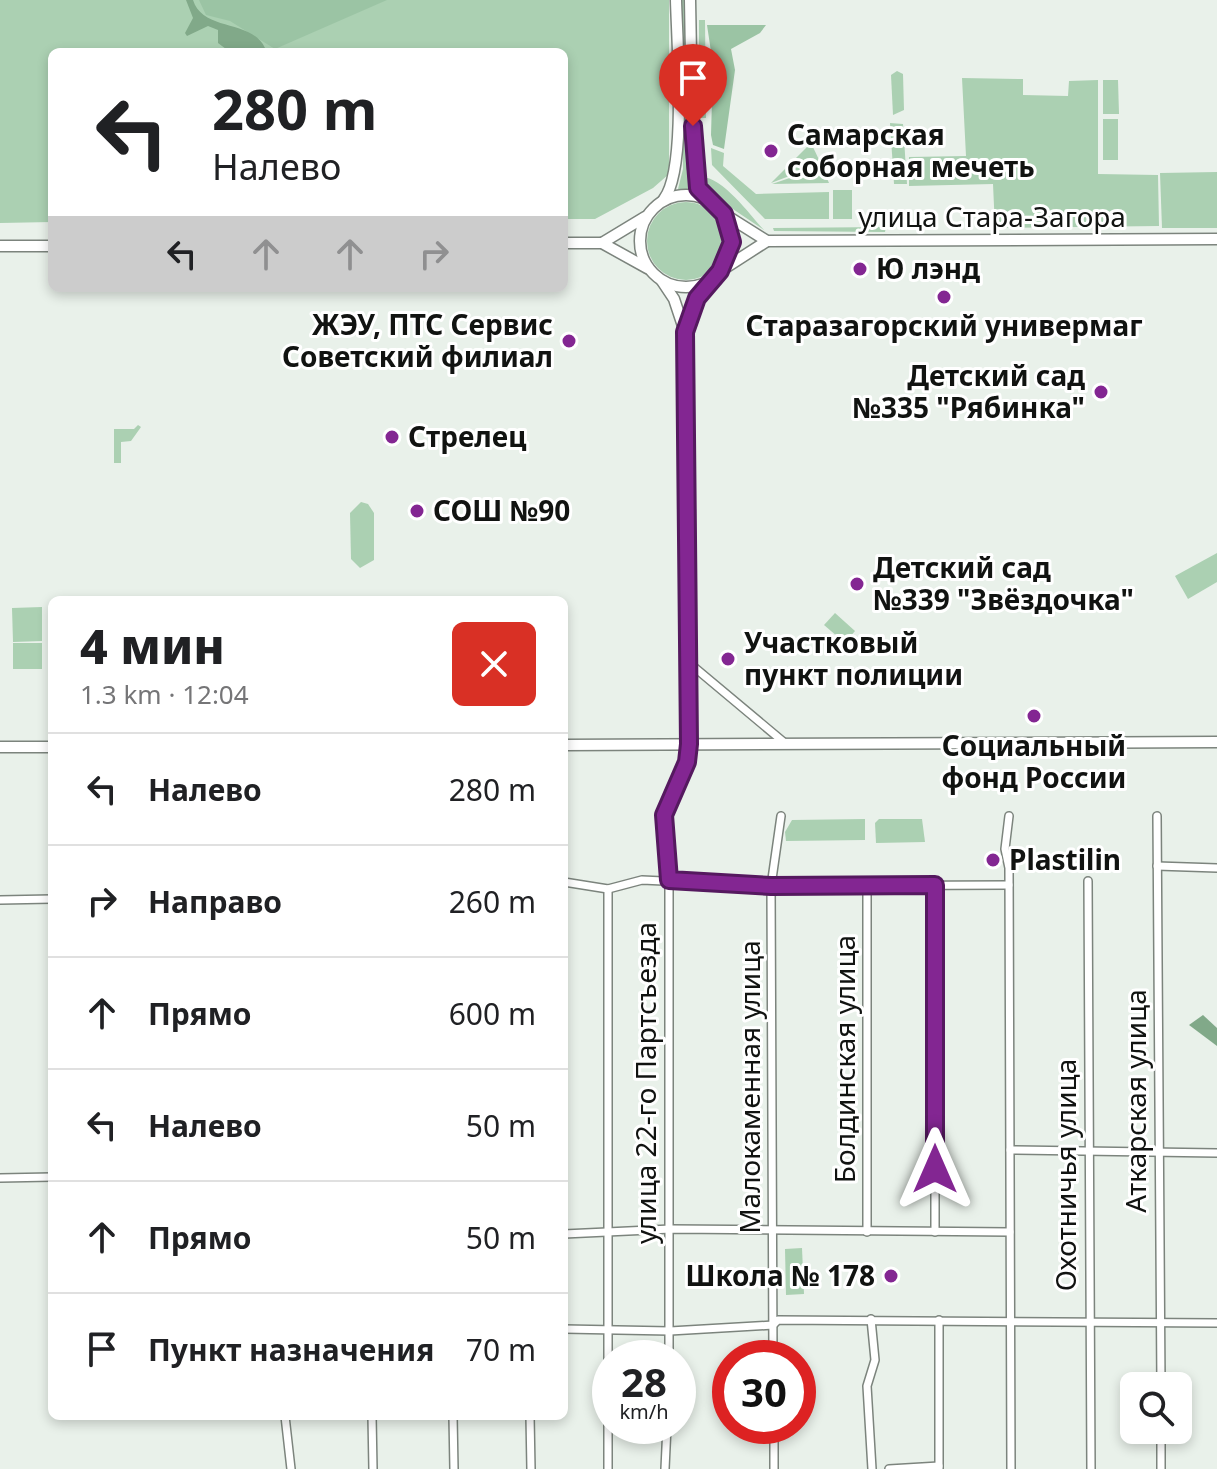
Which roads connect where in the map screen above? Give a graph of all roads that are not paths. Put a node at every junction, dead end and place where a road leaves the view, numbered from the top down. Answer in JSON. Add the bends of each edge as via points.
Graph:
{"nodes":[{"id":1,"x":676,"y":0,"type":"edge"},
{"id":2,"x":690,"y":0,"type":"edge"},
{"id":3,"x":705,"y":199,"type":"junction"},
{"id":4,"x":663,"y":201,"type":"junction"},
{"id":5,"x":724,"y":214,"type":"junction"},
{"id":6,"x":646,"y":216,"type":"junction"},
{"id":7,"x":1217,"y":239,"type":"edge"},
{"id":8,"x":767,"y":241,"type":"junction"},
{"id":9,"x":568,"y":243,"type":"edge"},
{"id":10,"x":602,"y":243,"type":"junction"},
{"id":11,"x":0,"y":246,"type":"edge"},
{"id":12,"x":48,"y":246,"type":"edge"},
{"id":13,"x":648,"y":268,"type":"junction"},
{"id":14,"x":720,"y":271,"type":"junction"},
{"id":15,"x":662,"y":281,"type":"junction"},
{"id":16,"x":708,"y":281,"type":"junction"},
{"id":17,"x":685,"y":332,"type":"junction"},
{"id":18,"x":688,"y":662,"type":"junction"},
{"id":19,"x":1217,"y":742,"type":"edge"},
{"id":20,"x":689,"y":744,"type":"junction"},
{"id":21,"x":786,"y":744,"type":"junction"},
{"id":22,"x":568,"y":745,"type":"edge"},
{"id":23,"x":0,"y":747,"type":"edge"},
{"id":24,"x":48,"y":747,"type":"edge"},
{"id":25,"x":781,"y":816,"type":"dead end"},
{"id":26,"x":1009,"y":816,"type":"dead end"},
{"id":27,"x":1157,"y":816,"type":"dead end"},
{"id":28,"x":1157,"y":866,"type":"junction"},
{"id":29,"x":1217,"y":868,"type":"edge"},
{"id":30,"x":669,"y":880,"type":"junction"},
{"id":31,"x":1088,"y":881,"type":"dead end"},
{"id":32,"x":568,"y":883,"type":"edge"},
{"id":33,"x":935,"y":885,"type":"junction"},
{"id":34,"x":1009,"y":885,"type":"junction"},
{"id":35,"x":771,"y":886,"type":"junction"},
{"id":36,"x":867,"y":886,"type":"junction"},
{"id":37,"x":608,"y":889,"type":"junction"},
{"id":38,"x":48,"y":899,"type":"edge"},
{"id":39,"x":0,"y":900,"type":"edge"},
{"id":40,"x":1010,"y":1150,"type":"junction"},
{"id":41,"x":1088,"y":1152,"type":"junction"},
{"id":42,"x":1157,"y":1153,"type":"junction"},
{"id":43,"x":1217,"y":1153,"type":"edge"},
{"id":44,"x":48,"y":1177,"type":"edge"},
{"id":45,"x":0,"y":1178,"type":"edge"},
{"id":46,"x":671,"y":1229,"type":"junction"},
{"id":47,"x":773,"y":1231,"type":"junction"},
{"id":48,"x":867,"y":1232,"type":"junction"},
{"id":49,"x":935,"y":1232,"type":"junction"},
{"id":50,"x":1010,"y":1232,"type":"junction"},
{"id":51,"x":568,"y":1234,"type":"edge"},
{"id":52,"x":607,"y":1234,"type":"junction"},
{"id":53,"x":871,"y":1319,"type":"junction"},
{"id":54,"x":939,"y":1320,"type":"junction"},
{"id":55,"x":1010,"y":1322,"type":"junction"},
{"id":56,"x":1160,"y":1322,"type":"junction"},
{"id":57,"x":1217,"y":1323,"type":"edge"},
{"id":58,"x":1089,"y":1324,"type":"junction"},
{"id":59,"x":773,"y":1325,"type":"junction"},
{"id":60,"x":568,"y":1329,"type":"edge"},
{"id":61,"x":606,"y":1330,"type":"junction"},
{"id":62,"x":670,"y":1331,"type":"junction"},
{"id":63,"x":670,"y":1340,"type":"edge"},
{"id":64,"x":773,"y":1340,"type":"edge"},
{"id":65,"x":1161,"y":1372,"type":"edge"},
{"id":66,"x":285,"y":1420,"type":"edge"},
{"id":67,"x":372,"y":1420,"type":"edge"},
{"id":68,"x":453,"y":1420,"type":"edge"},
{"id":69,"x":530,"y":1420,"type":"edge"},
{"id":70,"x":666,"y":1444,"type":"edge"},
{"id":71,"x":774,"y":1444,"type":"edge"},
{"id":72,"x":1161,"y":1444,"type":"edge"},
{"id":73,"x":939,"y":1467,"type":"edge"},
{"id":74,"x":291,"y":1469,"type":"edge"},
{"id":75,"x":373,"y":1469,"type":"edge"},
{"id":76,"x":454,"y":1469,"type":"edge"},
{"id":77,"x":531,"y":1469,"type":"edge"},
{"id":78,"x":608,"y":1469,"type":"edge"},
{"id":79,"x":665,"y":1469,"type":"edge"},
{"id":80,"x":774,"y":1469,"type":"edge"},
{"id":81,"x":872,"y":1469,"type":"edge"},
{"id":82,"x":889,"y":1469,"type":"edge"},
{"id":83,"x":1011,"y":1469,"type":"edge"},
{"id":84,"x":1091,"y":1469,"type":"edge"},
{"id":85,"x":1161,"y":1469,"type":"edge"}],
"edges":[{"from":1,"to":4,"type":"street","via":[[676,167]]},
{"from":2,"to":3,"type":"street","via":[[693,168]]},
{"from":3,"to":4,"type":"street","via":[[678,195]]},
{"from":3,"to":5,"type":"street"},
{"from":4,"to":6,"type":"street"},
{"from":5,"to":8,"type":"street"},
{"from":5,"to":14,"type":"street","via":[[732,242]]},
{"from":6,"to":10,"type":"street"},
{"from":6,"to":13,"type":"street","via":[[639,237]]},
{"from":7,"to":8,"type":"street","name":"улица Стара-Загора"},
{"from":8,"to":14,"type":"street"},
{"from":9,"to":10,"type":"street"},
{"from":10,"to":13,"type":"street"},
{"from":11,"to":12,"type":"street"},
{"from":13,"to":15,"type":"street"},
{"from":14,"to":16,"type":"street"},
{"from":15,"to":16,"type":"street","via":[[693,286]]},
{"from":15,"to":17,"type":"street","name":"улица 22-го Партсъезда"},
{"from":16,"to":17,"type":"street","name":"улица 22-го Партсъезда"},
{"from":17,"to":18,"type":"street","name":"улица 22-го Партсъезда"},
{"from":18,"to":20,"type":"street","name":"улица 22-го Партсъезда"},
{"from":18,"to":21,"type":"street"},
{"from":19,"to":21,"type":"street"},
{"from":20,"to":21,"type":"street"},
{"from":20,"to":22,"type":"street"},
{"from":20,"to":30,"type":"street","name":"улица 22-го Партсъезда","via":[[687,762],[664,815]]},
{"from":23,"to":24,"type":"street"},
{"from":25,"to":35,"type":"street","name":"Малокаменная улица"},
{"from":26,"to":34,"type":"street"},
{"from":27,"to":28,"type":"street","name":"Аткарская улица"},
{"from":28,"to":29,"type":"street"},
{"from":28,"to":42,"type":"street","name":"Аткарская улица"},
{"from":30,"to":35,"type":"street"},
{"from":30,"to":37,"type":"street"},
{"from":30,"to":46,"type":"street","name":"улица 22-го Партсъезда"},
{"from":31,"to":41,"type":"street","name":"Охотничья улица"},
{"from":32,"to":37,"type":"street"},
{"from":33,"to":34,"type":"street"},
{"from":33,"to":36,"type":"street"},
{"from":33,"to":49,"type":"street"},
{"from":34,"to":40,"type":"street"},
{"from":35,"to":36,"type":"street"},
{"from":35,"to":47,"type":"street","name":"Малокаменная улица"},
{"from":36,"to":48,"type":"street","name":"Болдинская улица"},
{"from":37,"to":52,"type":"street"},
{"from":38,"to":39,"type":"street"},
{"from":40,"to":41,"type":"street"},
{"from":40,"to":50,"type":"street"},
{"from":41,"to":42,"type":"street"},
{"from":41,"to":58,"type":"street","name":"Охотничья улица"},
{"from":42,"to":43,"type":"street"},
{"from":42,"to":56,"type":"street","name":"Аткарская улица"},
{"from":44,"to":45,"type":"street"},
{"from":46,"to":47,"type":"street"},
{"from":46,"to":52,"type":"street"},
{"from":46,"to":62,"type":"street","name":"улица 22-го Партсъезда"},
{"from":47,"to":48,"type":"street"},
{"from":47,"to":59,"type":"street","name":"Малокаменная улица"},
{"from":48,"to":49,"type":"street"},
{"from":49,"to":50,"type":"street"},
{"from":50,"to":55,"type":"street"},
{"from":51,"to":52,"type":"street"},
{"from":52,"to":61,"type":"street"},
{"from":53,"to":54,"type":"street"},
{"from":53,"to":59,"type":"street","via":[[778,1320]]},
{"from":53,"to":81,"type":"street","via":[[875,1360],[867,1386]]},
{"from":54,"to":55,"type":"street"},
{"from":54,"to":73,"type":"street"},
{"from":55,"to":58,"type":"street"},
{"from":55,"to":83,"type":"street"},
{"from":56,"to":57,"type":"street"},
{"from":56,"to":58,"type":"street"},
{"from":56,"to":65,"type":"street","name":"Аткарская улица"},
{"from":58,"to":84,"type":"street","name":"Охотничья улица"},
{"from":59,"to":62,"type":"street"},
{"from":59,"to":64,"type":"street","name":"Малокаменная улица"},
{"from":60,"to":61,"type":"street"},
{"from":61,"to":62,"type":"street"},
{"from":61,"to":78,"type":"street"},
{"from":62,"to":63,"type":"street","name":"улица 22-го Партсъезда"},
{"from":66,"to":74,"type":"street"},
{"from":67,"to":75,"type":"street"},
{"from":68,"to":76,"type":"street"},
{"from":69,"to":77,"type":"street"},
{"from":70,"to":79,"type":"street"},
{"from":71,"to":80,"type":"street"},
{"from":72,"to":85,"type":"street"},
{"from":73,"to":82,"type":"street"}]}
